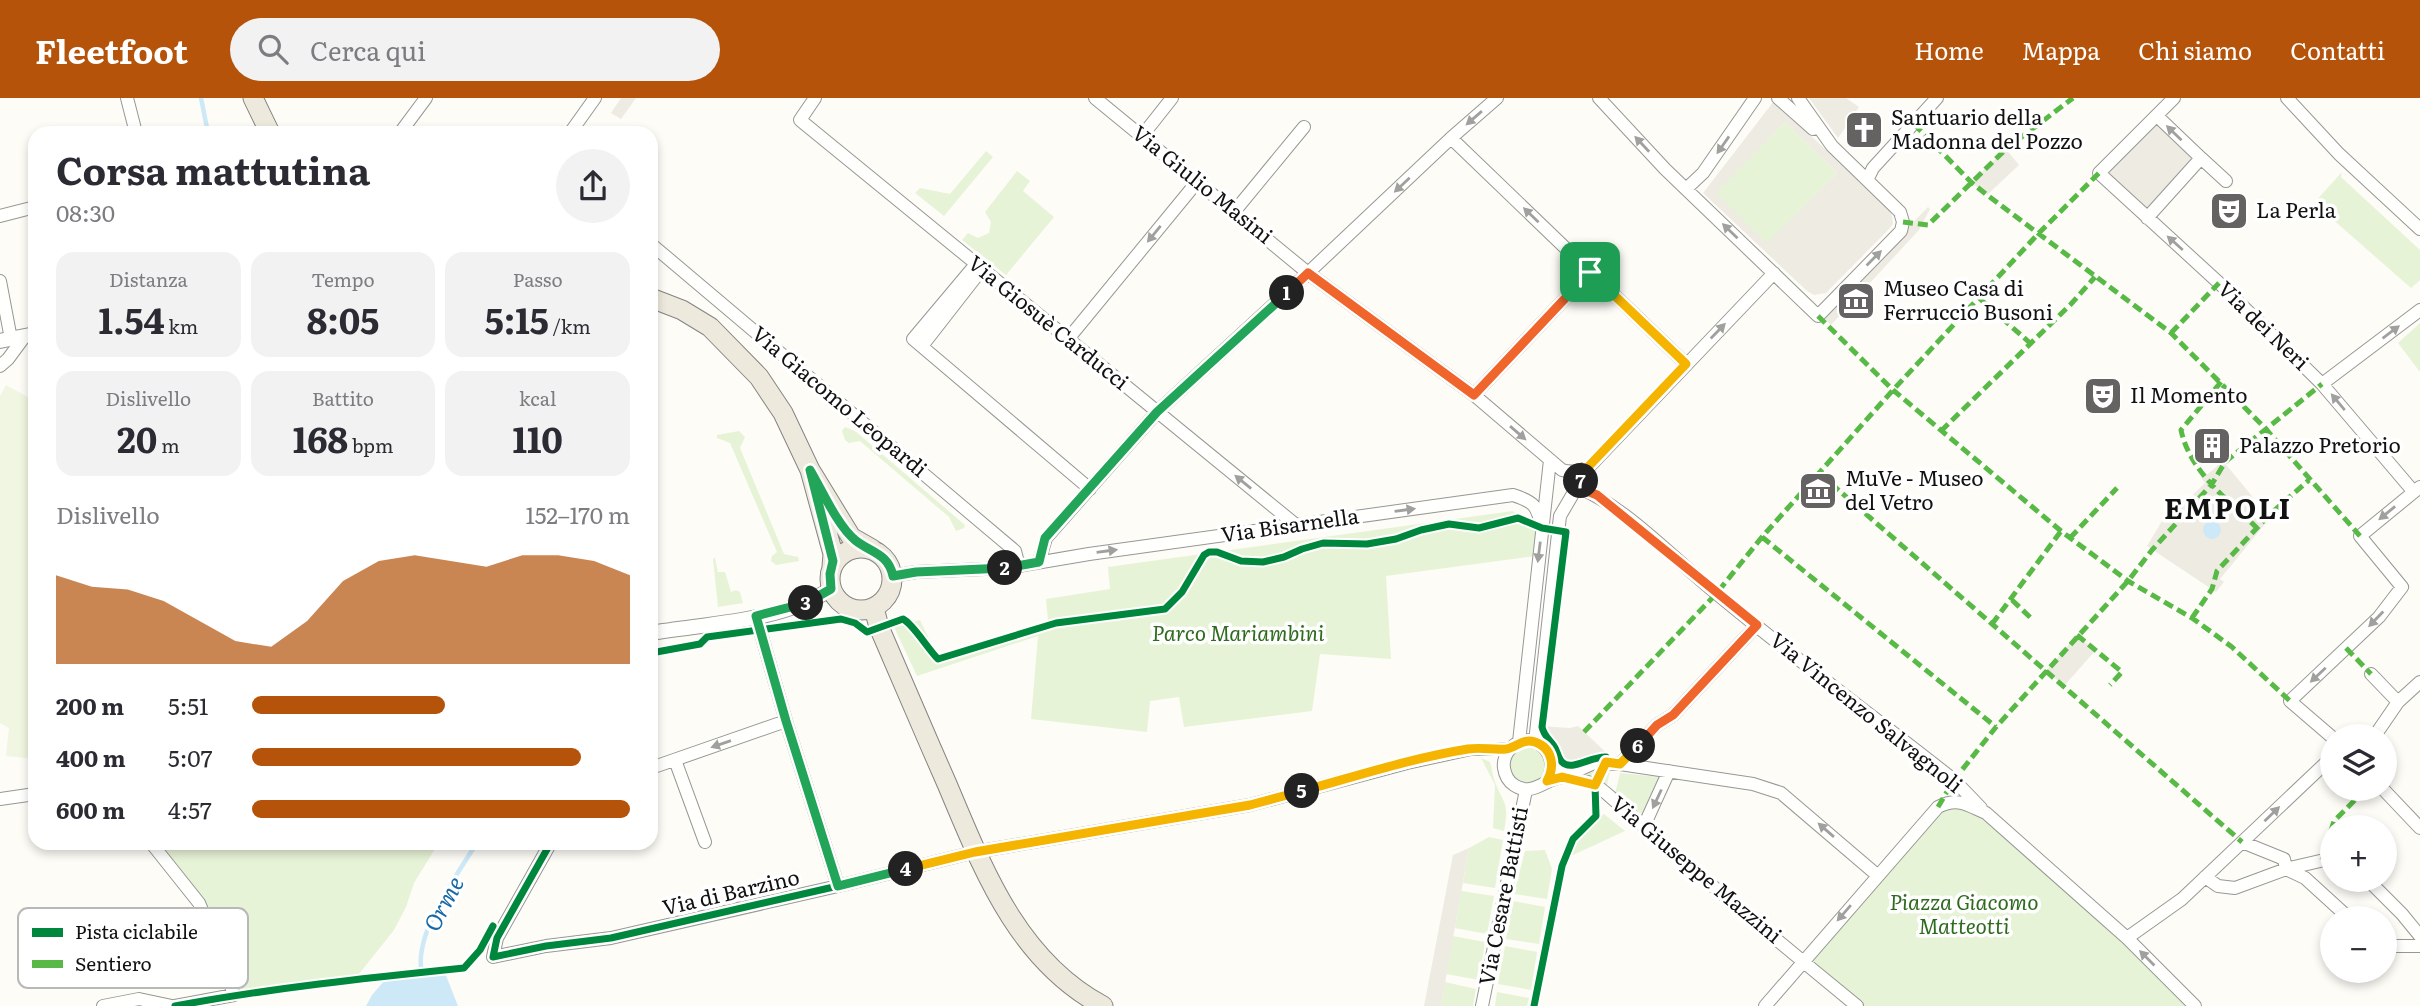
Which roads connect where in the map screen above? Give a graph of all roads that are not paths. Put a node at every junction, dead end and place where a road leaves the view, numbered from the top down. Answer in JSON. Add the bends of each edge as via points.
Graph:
{"nodes":[{"id":1,"x":127,"y":98,"type":"edge"},
{"id":2,"x":253,"y":98,"type":"edge"},
{"id":3,"x":425,"y":98,"type":"edge"},
{"id":4,"x":595,"y":98,"type":"edge"},
{"id":5,"x":815,"y":98,"type":"edge"},
{"id":6,"x":1096,"y":98,"type":"edge"},
{"id":7,"x":1172,"y":98,"type":"edge"},
{"id":8,"x":1497,"y":98,"type":"edge"},
{"id":9,"x":1599,"y":98,"type":"edge"},
{"id":10,"x":1755,"y":98,"type":"edge"},
{"id":11,"x":1778,"y":98,"type":"edge"},
{"id":12,"x":1798,"y":98,"type":"edge"},
{"id":13,"x":1937,"y":98,"type":"edge"},
{"id":14,"x":2174,"y":98,"type":"edge"},
{"id":15,"x":2287,"y":98,"type":"edge"},
{"id":16,"x":2157,"y":116,"type":"junction"},
{"id":17,"x":134,"y":126,"type":"edge"},
{"id":18,"x":267,"y":126,"type":"edge"},
{"id":19,"x":405,"y":126,"type":"edge"},
{"id":20,"x":575,"y":126,"type":"edge"},
{"id":21,"x":1304,"y":127,"type":"dead end"},
{"id":22,"x":1142,"y":136,"type":"junction"},
{"id":23,"x":1451,"y":138,"type":"junction"},
{"id":24,"x":1832,"y":146,"type":"junction"},
{"id":25,"x":2201,"y":158,"type":"junction"},
{"id":26,"x":1867,"y":180,"type":"junction"},
{"id":27,"x":2226,"y":181,"type":"dead end"},
{"id":28,"x":1198,"y":182,"type":"junction"},
{"id":29,"x":1686,"y":189,"type":"junction"},
{"id":30,"x":28,"y":209,"type":"edge"},
{"id":31,"x":1234,"y":212,"type":"junction"},
{"id":32,"x":0,"y":216,"type":"edge"},
{"id":33,"x":2147,"y":218,"type":"junction"},
{"id":34,"x":2420,"y":229,"type":"edge"},
{"id":35,"x":658,"y":250,"type":"edge"},
{"id":36,"x":979,"y":266,"type":"junction"},
{"id":37,"x":1590,"y":272,"type":"junction"},
{"id":38,"x":1308,"y":273,"type":"junction"},
{"id":39,"x":1774,"y":274,"type":"junction"},
{"id":40,"x":0,"y":281,"type":"edge"},
{"id":41,"x":658,"y":301,"type":"edge"},
{"id":42,"x":2420,"y":310,"type":"edge"},
{"id":43,"x":18,"y":337,"type":"edge"},
{"id":44,"x":1068,"y":339,"type":"junction"},
{"id":45,"x":1686,"y":364,"type":"junction"},
{"id":46,"x":0,"y":366,"type":"edge"},
{"id":47,"x":2322,"y":384,"type":"junction"},
{"id":48,"x":1474,"y":395,"type":"junction"},
{"id":49,"x":1157,"y":412,"type":"junction"},
{"id":50,"x":1550,"y":460,"type":"junction"},
{"id":51,"x":1588,"y":467,"type":"junction"},
{"id":52,"x":810,"y":470,"type":"junction"},
{"id":53,"x":1577,"y":487,"type":"junction"},
{"id":54,"x":1090,"y":489,"type":"junction"},
{"id":55,"x":2417,"y":489,"type":"edge"},
{"id":56,"x":1296,"y":525,"type":"junction"},
{"id":57,"x":1542,"y":528,"type":"junction"},
{"id":58,"x":872,"y":550,"type":"junction"},
{"id":59,"x":1039,"y":562,"type":"junction"},
{"id":60,"x":1018,"y":566,"type":"junction"},
{"id":61,"x":832,"y":567,"type":"junction"},
{"id":62,"x":893,"y":576,"type":"junction"},
{"id":63,"x":831,"y":589,"type":"junction"},
{"id":64,"x":874,"y":608,"type":"junction"},
{"id":65,"x":756,"y":616,"type":"junction"},
{"id":66,"x":1757,"y":625,"type":"junction"},
{"id":67,"x":658,"y":632,"type":"edge"},
{"id":68,"x":2371,"y":674,"type":"dead end"},
{"id":69,"x":2420,"y":682,"type":"edge"},
{"id":70,"x":2398,"y":702,"type":"junction"},
{"id":71,"x":786,"y":721,"type":"junction"},
{"id":72,"x":2383,"y":724,"type":"edge"},
{"id":73,"x":2320,"y":727,"type":"edge"},
{"id":74,"x":1535,"y":742,"type":"junction"},
{"id":75,"x":1514,"y":746,"type":"junction"},
{"id":76,"x":1552,"y":759,"type":"junction"},
{"id":77,"x":675,"y":760,"type":"junction"},
{"id":78,"x":1620,"y":764,"type":"junction"},
{"id":79,"x":658,"y":766,"type":"edge"},
{"id":80,"x":2320,"y":768,"type":"edge"},
{"id":81,"x":1669,"y":771,"type":"junction"},
{"id":82,"x":1547,"y":781,"type":"junction"},
{"id":83,"x":1526,"y":790,"type":"junction"},
{"id":84,"x":28,"y":795,"type":"edge"},
{"id":85,"x":0,"y":799,"type":"edge"},
{"id":86,"x":2394,"y":801,"type":"edge"},
{"id":87,"x":1986,"y":813,"type":"junction"},
{"id":88,"x":1644,"y":826,"type":"junction"},
{"id":89,"x":2420,"y":828,"type":"edge"},
{"id":90,"x":705,"y":842,"type":"dead end"},
{"id":91,"x":2242,"y":842,"type":"junction"},
{"id":92,"x":157,"y":850,"type":"edge"},
{"id":93,"x":547,"y":850,"type":"edge"},
{"id":94,"x":975,"y":852,"type":"junction"},
{"id":95,"x":2320,"y":861,"type":"edge"},
{"id":96,"x":2286,"y":869,"type":"junction"},
{"id":97,"x":1877,"y":875,"type":"junction"},
{"id":98,"x":2205,"y":877,"type":"junction"},
{"id":99,"x":838,"y":886,"type":"junction"},
{"id":100,"x":2380,"y":892,"type":"edge"},
{"id":101,"x":2336,"y":906,"type":"edge"},
{"id":102,"x":201,"y":908,"type":"edge"},
{"id":103,"x":2420,"y":936,"type":"edge"},
{"id":104,"x":2127,"y":938,"type":"junction"},
{"id":105,"x":2397,"y":946,"type":"edge"},
{"id":106,"x":2420,"y":946,"type":"edge"},
{"id":107,"x":1803,"y":961,"type":"junction"},
{"id":108,"x":232,"y":988,"type":"edge"},
{"id":109,"x":1482,"y":1005,"type":"edge"},
{"id":110,"x":103,"y":1006,"type":"edge"},
{"id":111,"x":174,"y":1006,"type":"edge"},
{"id":112,"x":1103,"y":1006,"type":"edge"},
{"id":113,"x":1765,"y":1006,"type":"edge"},
{"id":114,"x":1857,"y":1006,"type":"edge"},
{"id":115,"x":2195,"y":1006,"type":"edge"}],
"edges":[{"from":1,"to":17,"type":"street"},
{"from":2,"to":18,"type":"main road"},
{"from":3,"to":19,"type":"street"},
{"from":4,"to":20,"type":"street"},
{"from":5,"to":36,"type":"street","name":"Via Giosuè Carducci","via":[[800,120]]},
{"from":6,"to":22,"type":"street","name":"Via Giulio Masini"},
{"from":7,"to":22,"type":"street"},
{"from":8,"to":23,"type":"street","one_way":true},
{"from":29,"to":9,"type":"street","one_way":true},
{"from":10,"to":29,"type":"street","one_way":true,"via":[[1703,173]]},
{"from":11,"to":24,"type":"street"},
{"from":12,"to":24,"type":"street"},
{"from":13,"to":26,"type":"street"},
{"from":14,"to":16,"type":"street"},
{"from":15,"to":34,"type":"street"},
{"from":25,"to":16,"type":"street","one_way":true},
{"from":16,"to":33,"type":"street","name":"Via dei Neri","via":[[2099,173]]},
{"from":21,"to":31,"type":"street"},
{"from":22,"to":28,"type":"street","name":"Via Giulio Masini"},
{"from":37,"to":23,"type":"street","one_way":true},
{"from":23,"to":38,"type":"street","one_way":true},
{"from":24,"to":26,"type":"street"},
{"from":25,"to":27,"type":"street"},
{"from":25,"to":33,"type":"street"},
{"from":39,"to":26,"type":"street","one_way":true,"via":[[1818,316],[1901,231],[1900,212]]},
{"from":28,"to":31,"type":"street","name":"Via Giulio Masini"},
{"from":28,"to":44,"type":"street","one_way":true},
{"from":39,"to":29,"type":"street","one_way":true},
{"from":30,"to":32,"type":"street"},
{"from":31,"to":38,"type":"street","name":"Via Giulio Masini"},
{"from":47,"to":33,"type":"street","name":"Via dei Neri","one_way":true},
{"from":35,"to":60,"type":"street","name":"Via Giacomo Leopardi","via":[[1015,551]]},
{"from":36,"to":44,"type":"street","name":"Via Giosuè Carducci"},
{"from":36,"to":54,"type":"street","via":[[913,340]]},
{"from":37,"to":45,"type":"street"},
{"from":37,"to":48,"type":"street"},
{"from":38,"to":48,"type":"street","name":"Via Giulio Masini"},
{"from":38,"to":49,"type":"street"},
{"from":45,"to":39,"type":"street","one_way":true},
{"from":40,"to":43,"type":"street"},
{"from":41,"to":52,"type":"main road","via":[[710,327],[759,377],[783,413]]},
{"from":47,"to":42,"type":"street","one_way":true},
{"from":43,"to":46,"type":"street"},
{"from":44,"to":49,"type":"street","name":"Via Giosuè Carducci"},
{"from":45,"to":51,"type":"street"},
{"from":55,"to":47,"type":"street","name":"Via dei Neri","one_way":true},
{"from":48,"to":50,"type":"street","one_way":true},
{"from":49,"to":54,"type":"street"},
{"from":56,"to":49,"type":"street","name":"Via Giosuè Carducci","one_way":true},
{"from":50,"to":51,"type":"street","via":[[1562,471]]},
{"from":50,"to":57,"type":"street"},
{"from":51,"to":53,"type":"street"},
{"from":52,"to":58,"type":"main road","via":[[851,537]]},
{"from":52,"to":61,"type":"main road"},
{"from":53,"to":66,"type":"street","name":"Via Vincenzo Salvagnoli","via":[[1597,495]]},
{"from":53,"to":74,"type":"street","via":[[1560,516]]},
{"from":54,"to":59,"type":"street","via":[[1045,538]]},
{"from":55,"to":73,"type":"street","one_way":true,"via":[[2360,536],[2402,587],[2379,617],[2290,701]]},
{"from":56,"to":57,"type":"street","name":"Via Bisarnella","one_way":true,"via":[[1513,495],[1531,501]]},
{"from":59,"to":56,"type":"street","name":"Via Bisarnella","one_way":true},
{"from":57,"to":75,"type":"street","one_way":true},
{"from":58,"to":61,"type":"main road","via":[[846,551]]},
{"from":58,"to":62,"type":"main road","via":[[888,562]]},
{"from":59,"to":60,"type":"street","name":"Via Bisarnella"},
{"from":60,"to":62,"type":"street","name":"Via Bisarnella"},
{"from":61,"to":63,"type":"main road"},
{"from":62,"to":64,"type":"main road","via":[[886,599]]},
{"from":63,"to":64,"type":"main road","via":[[848,608]]},
{"from":63,"to":65,"type":"street","via":[[812,601]]},
{"from":64,"to":94,"type":"main road"},
{"from":65,"to":67,"type":"street"},
{"from":65,"to":71,"type":"street"},
{"from":66,"to":78,"type":"street"},
{"from":66,"to":87,"type":"street","name":"Via Vincenzo Salvagnoli","via":[[1954,780]]},
{"from":68,"to":70,"type":"street"},
{"from":69,"to":70,"type":"street"},
{"from":70,"to":72,"type":"street"},
{"from":71,"to":77,"type":"street","one_way":true},
{"from":71,"to":99,"type":"street"},
{"from":74,"to":75,"type":"street"},
{"from":74,"to":76,"type":"street"},
{"from":75,"to":83,"type":"street","via":[[1504,762],[1507,777]]},
{"from":75,"to":94,"type":"street","name":"Via di Barzino","via":[[1471,748],[1250,805]]},
{"from":76,"to":78,"type":"street","via":[[1574,772],[1594,763]]},
{"from":76,"to":82,"type":"street"},
{"from":77,"to":79,"type":"street"},
{"from":77,"to":90,"type":"street"},
{"from":78,"to":81,"type":"street"},
{"from":91,"to":80,"type":"street","one_way":true},
{"from":81,"to":88,"type":"street","one_way":true},
{"from":97,"to":81,"type":"street","one_way":true,"via":[[1780,793],[1754,784]]},
{"from":82,"to":83,"type":"street"},
{"from":82,"to":88,"type":"street","name":"Via Giuseppe Mazzini","via":[[1562,777],[1595,785]]},
{"from":83,"to":109,"type":"street","name":"Via Cesare Battisti"},
{"from":84,"to":85,"type":"street"},
{"from":86,"to":89,"type":"street"},
{"from":87,"to":97,"type":"street","via":[[1966,804],[1950,802],[1938,807]]},
{"from":87,"to":104,"type":"street"},
{"from":88,"to":107,"type":"street","name":"Via Giuseppe Mazzini"},
{"from":91,"to":96,"type":"street","via":[[2284,859]]},
{"from":91,"to":98,"type":"street"},
{"from":92,"to":102,"type":"street"},
{"from":93,"to":99,"type":"street","name":"Via di Barzino","via":[[496,938],[493,957],[611,938]]},
{"from":94,"to":99,"type":"street","name":"Via di Barzino"},
{"from":94,"to":112,"type":"main road","via":[[1018,932],[1053,972]]},
{"from":95,"to":96,"type":"street"},
{"from":96,"to":98,"type":"street","via":[[2235,888],[2218,886]]},
{"from":96,"to":101,"type":"street","via":[[2305,878]]},
{"from":97,"to":107,"type":"street","one_way":true},
{"from":98,"to":104,"type":"street"},
{"from":100,"to":103,"type":"street"},
{"from":115,"to":104,"type":"street","one_way":true},
{"from":105,"to":106,"type":"street"},
{"from":107,"to":113,"type":"street"},
{"from":107,"to":114,"type":"street"},
{"from":108,"to":111,"type":"street","via":[[234,995]]},
{"from":110,"to":111,"type":"street","via":[[139,999]]}]}
